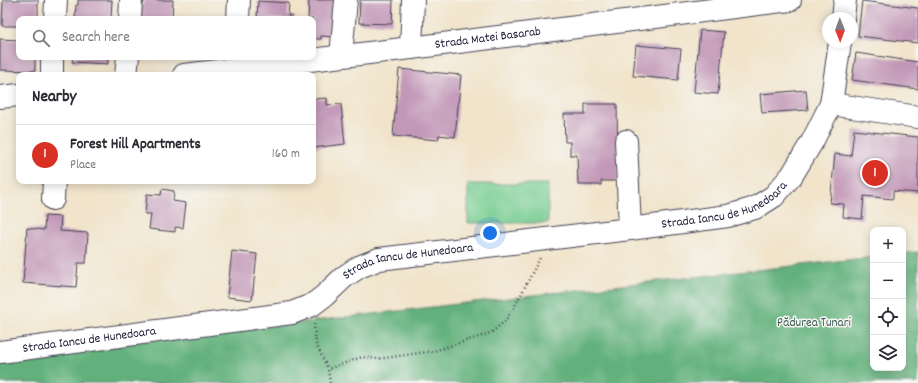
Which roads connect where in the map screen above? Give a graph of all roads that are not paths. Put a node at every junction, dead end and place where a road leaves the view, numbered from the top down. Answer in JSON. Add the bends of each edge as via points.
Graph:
{"nodes":[{"id":1,"x":56,"y":0,"type":"edge"},
{"id":2,"x":131,"y":0,"type":"edge"},
{"id":3,"x":239,"y":0,"type":"edge"},
{"id":4,"x":346,"y":0,"type":"edge"},
{"id":5,"x":413,"y":0,"type":"edge"},
{"id":6,"x":790,"y":0,"type":"edge"},
{"id":7,"x":845,"y":0,"type":"edge"},
{"id":8,"x":844,"y":12,"type":"edge"},
{"id":9,"x":54,"y":16,"type":"edge"},
{"id":10,"x":130,"y":16,"type":"edge"},
{"id":11,"x":238,"y":16,"type":"edge"},
{"id":12,"x":411,"y":48,"type":"junction"},
{"id":13,"x":839,"y":48,"type":"edge"},
{"id":14,"x":341,"y":56,"type":"junction"},
{"id":15,"x":316,"y":58,"type":"edge"},
{"id":16,"x":52,"y":60,"type":"edge"},
{"id":17,"x":128,"y":60,"type":"edge"},
{"id":18,"x":280,"y":60,"type":"edge"},
{"id":19,"x":235,"y":63,"type":"edge"},
{"id":20,"x":52,"y":72,"type":"edge"},
{"id":21,"x":126,"y":72,"type":"edge"},
{"id":22,"x":197,"y":72,"type":"edge"},
{"id":23,"x":16,"y":95,"type":"edge"},
{"id":24,"x":0,"y":97,"type":"edge"},
{"id":25,"x":831,"y":104,"type":"junction"},
{"id":26,"x":918,"y":116,"type":"edge"},
{"id":27,"x":626,"y":141,"type":"dead end"},
{"id":28,"x":630,"y":229,"type":"junction"},
{"id":29,"x":0,"y":352,"type":"edge"}],
"edges":[{"from":1,"to":9,"type":"street"},
{"from":2,"to":10,"type":"street"},
{"from":3,"to":11,"type":"street"},
{"from":4,"to":14,"type":"street"},
{"from":5,"to":12,"type":"street"},
{"from":6,"to":12,"type":"street","name":"Strada Matei Basarab"},
{"from":7,"to":8,"type":"street"},
{"from":12,"to":14,"type":"street","name":"Strada Matei Basarab"},
{"from":13,"to":25,"type":"street","name":"Strada Iancu de Hunedoara"},
{"from":14,"to":15,"type":"street","name":"Strada Matei Basarab"},
{"from":16,"to":20,"type":"street"},
{"from":17,"to":21,"type":"street"},
{"from":18,"to":19,"type":"street","name":"Strada Matei Basarab"},
{"from":19,"to":22,"type":"street","name":"Strada Matei Basarab"},
{"from":23,"to":24,"type":"street"},
{"from":25,"to":26,"type":"street"},
{"from":25,"to":28,"type":"street","name":"Strada Iancu de Hunedoara","via":[[792,175],[774,196],[755,208],[728,216]]},
{"from":27,"to":28,"type":"street"},
{"from":28,"to":29,"type":"street","name":"Strada Iancu de Hunedoara","via":[[379,259],[359,267],[344,277],[312,305],[292,312]]}]}
